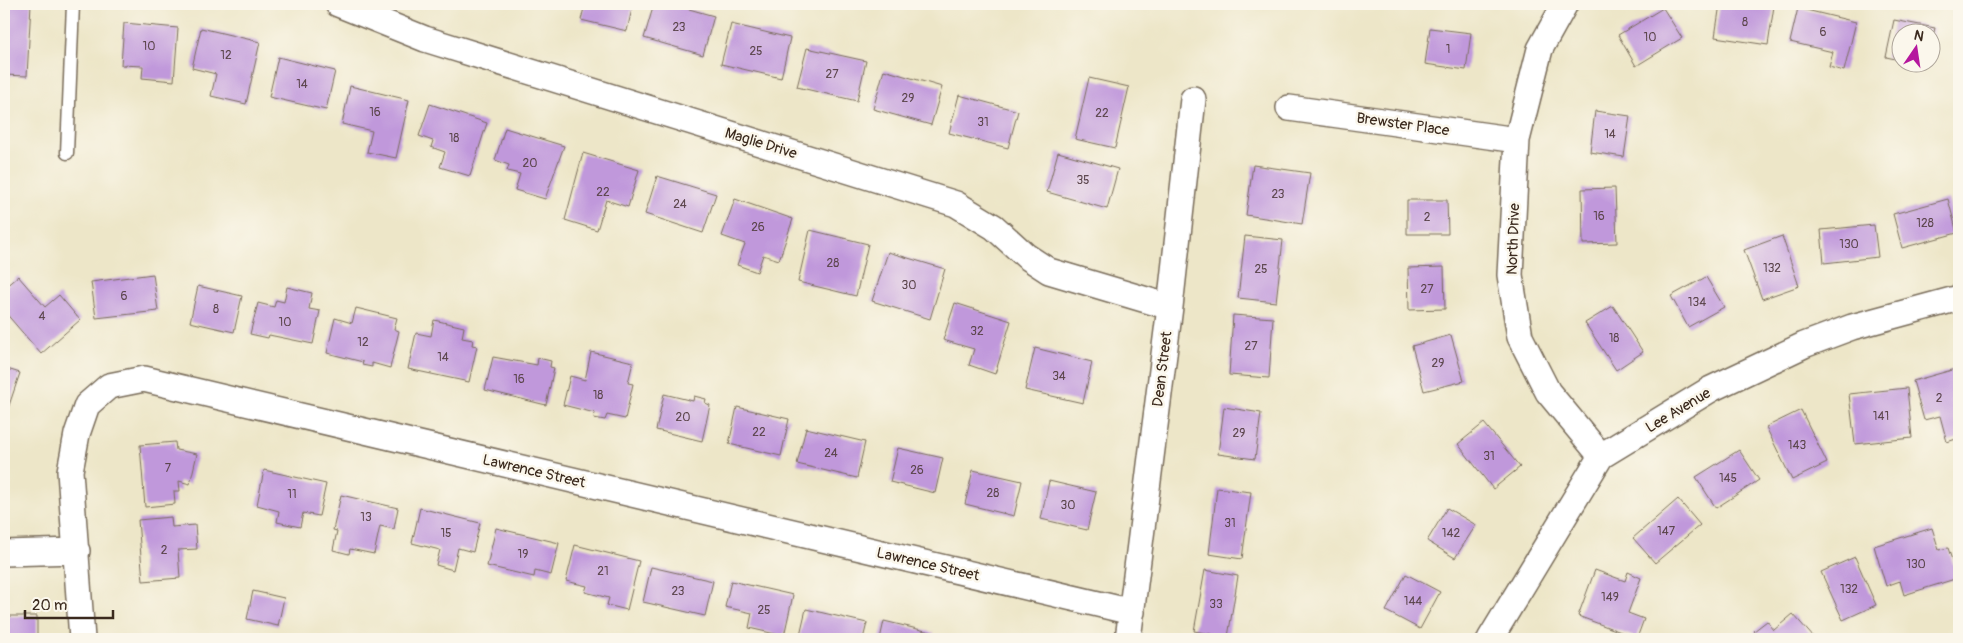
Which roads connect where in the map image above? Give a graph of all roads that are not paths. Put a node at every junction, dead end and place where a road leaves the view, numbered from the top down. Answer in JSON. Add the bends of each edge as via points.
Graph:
{"nodes":[{"id":1,"x":73,"y":4,"type":"edge"},
{"id":2,"x":338,"y":4,"type":"edge"},
{"id":3,"x":1565,"y":4,"type":"edge"},
{"id":4,"x":1193,"y":99,"type":"dead end"},
{"id":5,"x":1288,"y":108,"type":"dead end"},
{"id":6,"x":1517,"y":140,"type":"junction"},
{"id":7,"x":68,"y":153,"type":"dead end"},
{"id":8,"x":1959,"y":298,"type":"edge"},
{"id":9,"x":1170,"y":307,"type":"junction"},
{"id":10,"x":1601,"y":456,"type":"junction"},
{"id":11,"x":77,"y":551,"type":"junction"},
{"id":12,"x":4,"y":554,"type":"edge"},
{"id":13,"x":1132,"y":612,"type":"junction"},
{"id":14,"x":82,"y":639,"type":"edge"},
{"id":15,"x":1128,"y":639,"type":"edge"},
{"id":16,"x":1490,"y":639,"type":"edge"}],
"edges":[{"from":1,"to":7,"type":"lane"},
{"from":2,"to":9,"type":"street","name":"Maglie Drive","via":[[425,39],[956,204],[994,227],[1026,256],[1049,271]]},
{"from":3,"to":6,"type":"street","name":"North Drive","via":[[1540,49]]},
{"from":4,"to":9,"type":"street","name":"Dean Street"},
{"from":5,"to":6,"type":"street","name":"Brewster Place"},
{"from":6,"to":10,"type":"street","name":"North Drive","via":[[1510,275],[1520,337],[1548,392]]},
{"from":8,"to":10,"type":"street","name":"Lee Avenue","via":[[1852,327],[1804,344],[1711,389]]},
{"from":9,"to":13,"type":"street","name":"Dean Street"},
{"from":10,"to":16,"type":"street","name":"Lee Avenue"},
{"from":11,"to":12,"type":"street"},
{"from":11,"to":13,"type":"street","name":"Lawrence Street","via":[[70,471],[87,405],[109,386],[144,379]]},
{"from":11,"to":14,"type":"street","name":"Lawrence Street"},
{"from":13,"to":15,"type":"street","name":"Dean Street"}]}
